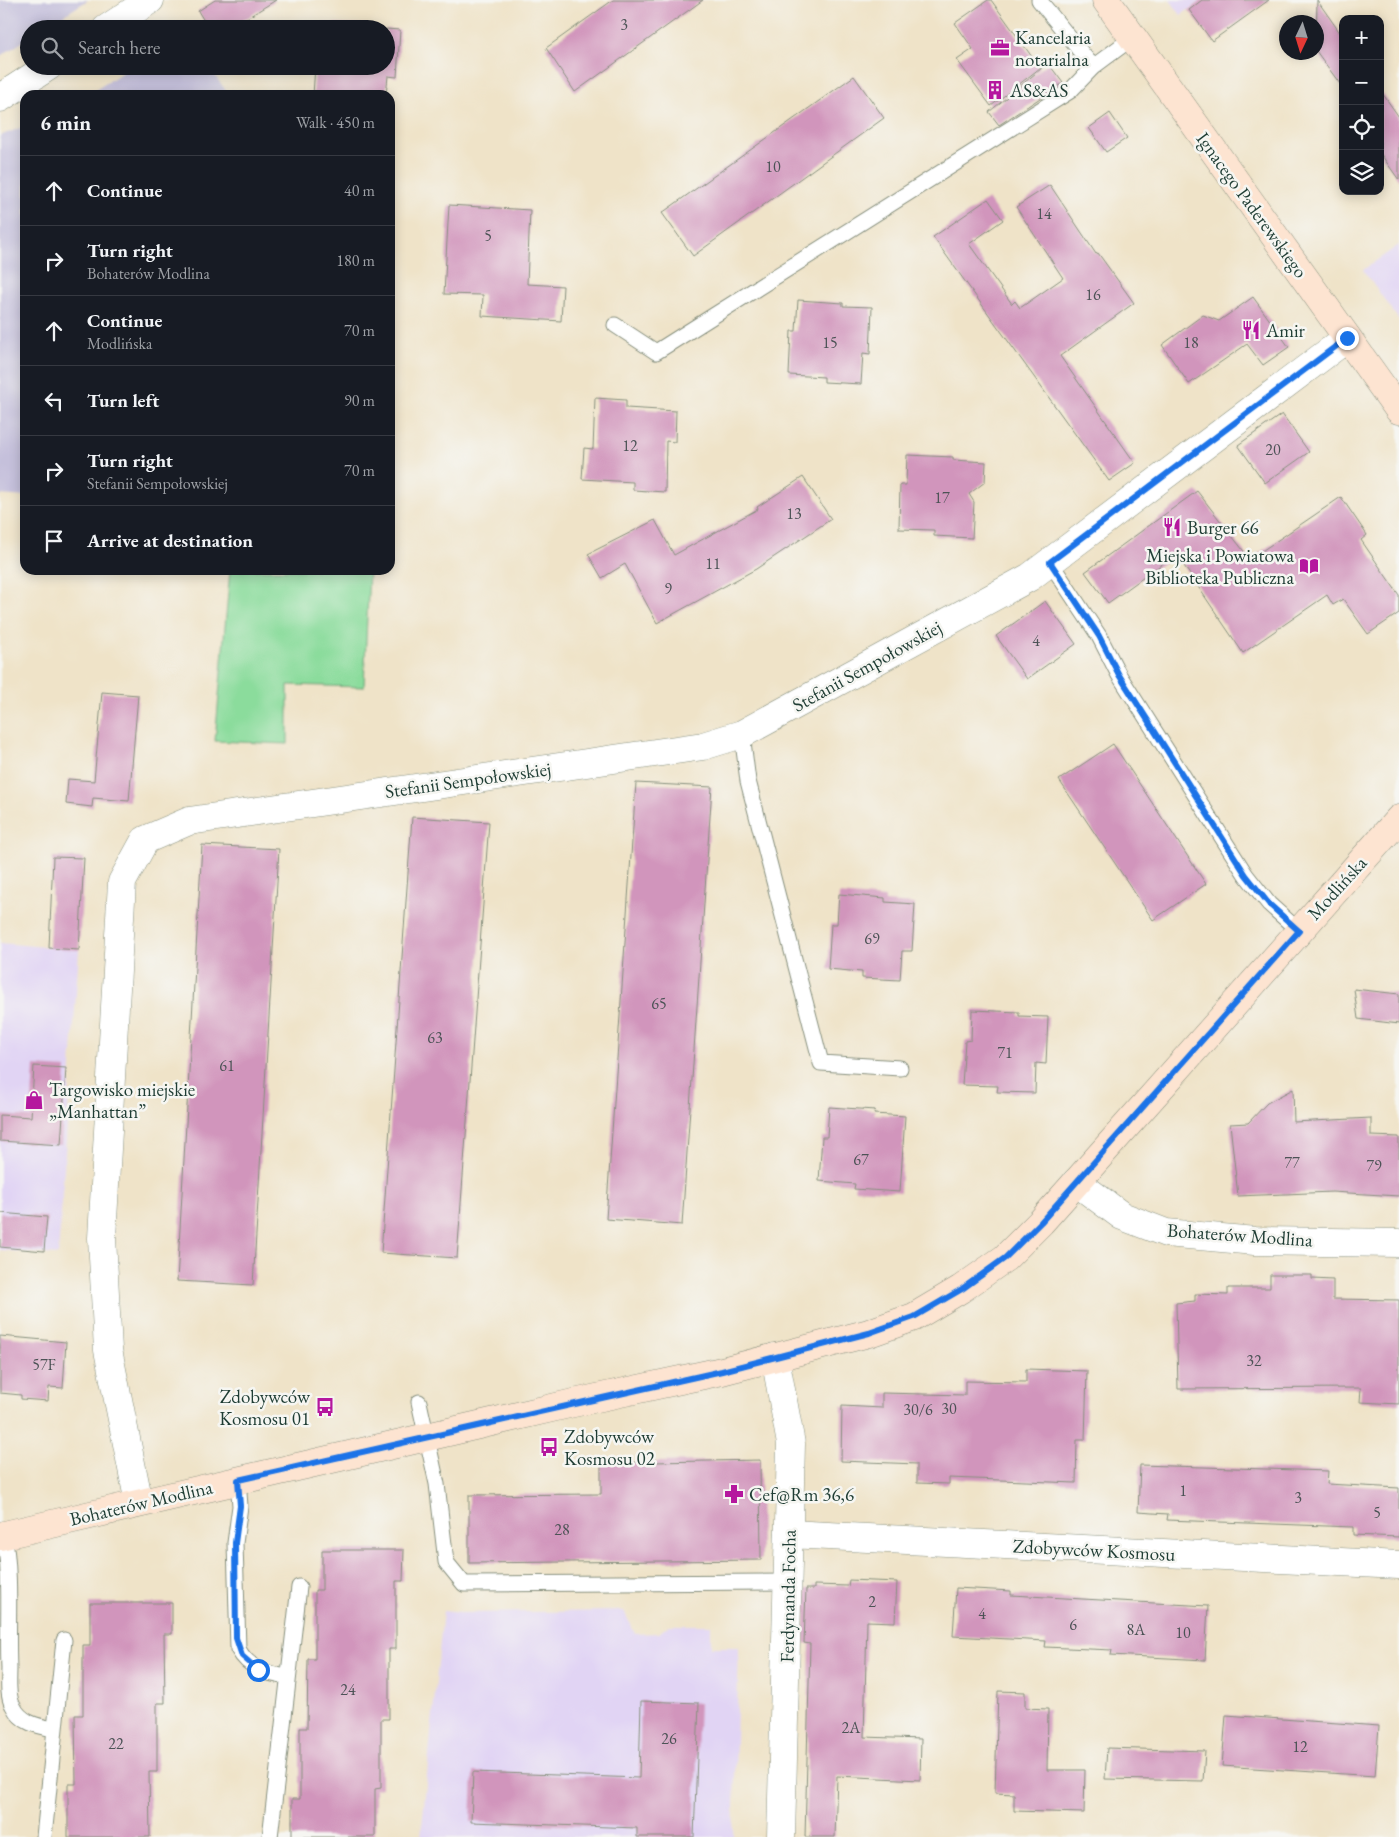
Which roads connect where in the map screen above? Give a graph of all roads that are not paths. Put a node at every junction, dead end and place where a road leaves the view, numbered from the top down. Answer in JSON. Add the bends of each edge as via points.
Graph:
{"nodes":[{"id":1,"x":150,"y":0,"type":"edge"},
{"id":2,"x":1039,"y":0,"type":"edge"},
{"id":3,"x":1106,"y":0,"type":"edge"},
{"id":4,"x":120,"y":20,"type":"edge"},
{"id":5,"x":1132,"y":38,"type":"junction"},
{"id":6,"x":1093,"y":67,"type":"junction"},
{"id":7,"x":35,"y":75,"type":"edge"},
{"id":8,"x":0,"y":98,"type":"edge"},
{"id":9,"x":615,"y":325,"type":"dead end"},
{"id":10,"x":1347,"y":338,"type":"junction"},
{"id":11,"x":1399,"y":410,"type":"edge"},
{"id":12,"x":1050,"y":562,"type":"junction"},
{"id":13,"x":742,"y":734,"type":"junction"},
{"id":14,"x":1399,"y":819,"type":"edge"},
{"id":15,"x":1299,"y":931,"type":"junction"},
{"id":16,"x":900,"y":1068,"type":"dead end"},
{"id":17,"x":1076,"y":1182,"type":"junction"},
{"id":18,"x":1399,"y":1243,"type":"edge"},
{"id":19,"x":774,"y":1357,"type":"junction"},
{"id":20,"x":419,"y":1402,"type":"dead end"},
{"id":21,"x":426,"y":1436,"type":"junction"},
{"id":22,"x":238,"y":1480,"type":"junction"},
{"id":23,"x":139,"y":1503,"type":"junction"},
{"id":24,"x":790,"y":1534,"type":"junction"},
{"id":25,"x":2,"y":1535,"type":"edge"},
{"id":26,"x":1399,"y":1565,"type":"edge"},
{"id":27,"x":788,"y":1582,"type":"junction"},
{"id":28,"x":299,"y":1587,"type":"dead end"},
{"id":29,"x":64,"y":1640,"type":"dead end"},
{"id":30,"x":288,"y":1677,"type":"junction"},
{"id":31,"x":54,"y":1729,"type":"junction"},
{"id":32,"x":44,"y":1837,"type":"edge"},
{"id":33,"x":270,"y":1837,"type":"edge"},
{"id":34,"x":781,"y":1837,"type":"edge"}],
"edges":[{"from":1,"to":4,"type":"street"},
{"from":2,"to":6,"type":"lane"},
{"from":3,"to":5,"type":"main road","name":"Ignacego Paderewskiego"},
{"from":5,"to":6,"type":"lane"},
{"from":5,"to":10,"type":"main road","name":"Ignacego Paderewskiego"},
{"from":6,"to":9,"type":"lane","via":[[1070,91],[656,352]]},
{"from":7,"to":8,"type":"street"},
{"from":10,"to":11,"type":"main road","name":"Ignacego Paderewskiego"},
{"from":10,"to":12,"type":"street","name":"Stefanii Sempołowskiej"},
{"from":12,"to":13,"type":"street","name":"Stefanii Sempołowskiej","via":[[1030,577]]},
{"from":12,"to":15,"type":"lane","via":[[1246,875],[1269,904]]},
{"from":13,"to":16,"type":"lane","via":[[748,781],[821,1063]]},
{"from":13,"to":23,"type":"street","name":"Stefanii Sempołowskiej","via":[[703,746],[189,820],[145,840],[122,882],[102,1238],[108,1350]]},
{"from":14,"to":15,"type":"main road","name":"Modlińska"},
{"from":15,"to":17,"type":"main road","name":"Modlińska"},
{"from":17,"to":18,"type":"street","name":"Bohaterów Modlina","via":[[1122,1216],[1166,1233],[1255,1241]]},
{"from":17,"to":19,"type":"main road","name":"Bohaterów Modlina","via":[[1005,1258],[962,1289],[914,1317],[869,1333]]},
{"from":19,"to":21,"type":"main road","name":"Bohaterów Modlina"},
{"from":19,"to":24,"type":"street","name":"Ferdynanda Focha","via":[[791,1444]]},
{"from":20,"to":21,"type":"lane"},
{"from":21,"to":22,"type":"main road","name":"Bohaterów Modlina"},
{"from":21,"to":27,"type":"lane","via":[[437,1484],[446,1562],[464,1584]]},
{"from":22,"to":23,"type":"main road","name":"Bohaterów Modlina"},
{"from":22,"to":30,"type":"lane","via":[[240,1506],[235,1543],[238,1649],[258,1670]]},
{"from":23,"to":25,"type":"main road","name":"Bohaterów Modlina"},
{"from":24,"to":26,"type":"street","name":"Zdobywców Kosmosu"},
{"from":24,"to":27,"type":"street","name":"Ferdynanda Focha"},
{"from":25,"to":31,"type":"lane","via":[[9,1560],[8,1643],[12,1705],[19,1716],[32,1726]]},
{"from":27,"to":34,"type":"street","name":"Ferdynanda Focha"},
{"from":28,"to":30,"type":"lane"},
{"from":29,"to":31,"type":"lane"},
{"from":30,"to":33,"type":"lane"},
{"from":31,"to":32,"type":"lane"}]}
